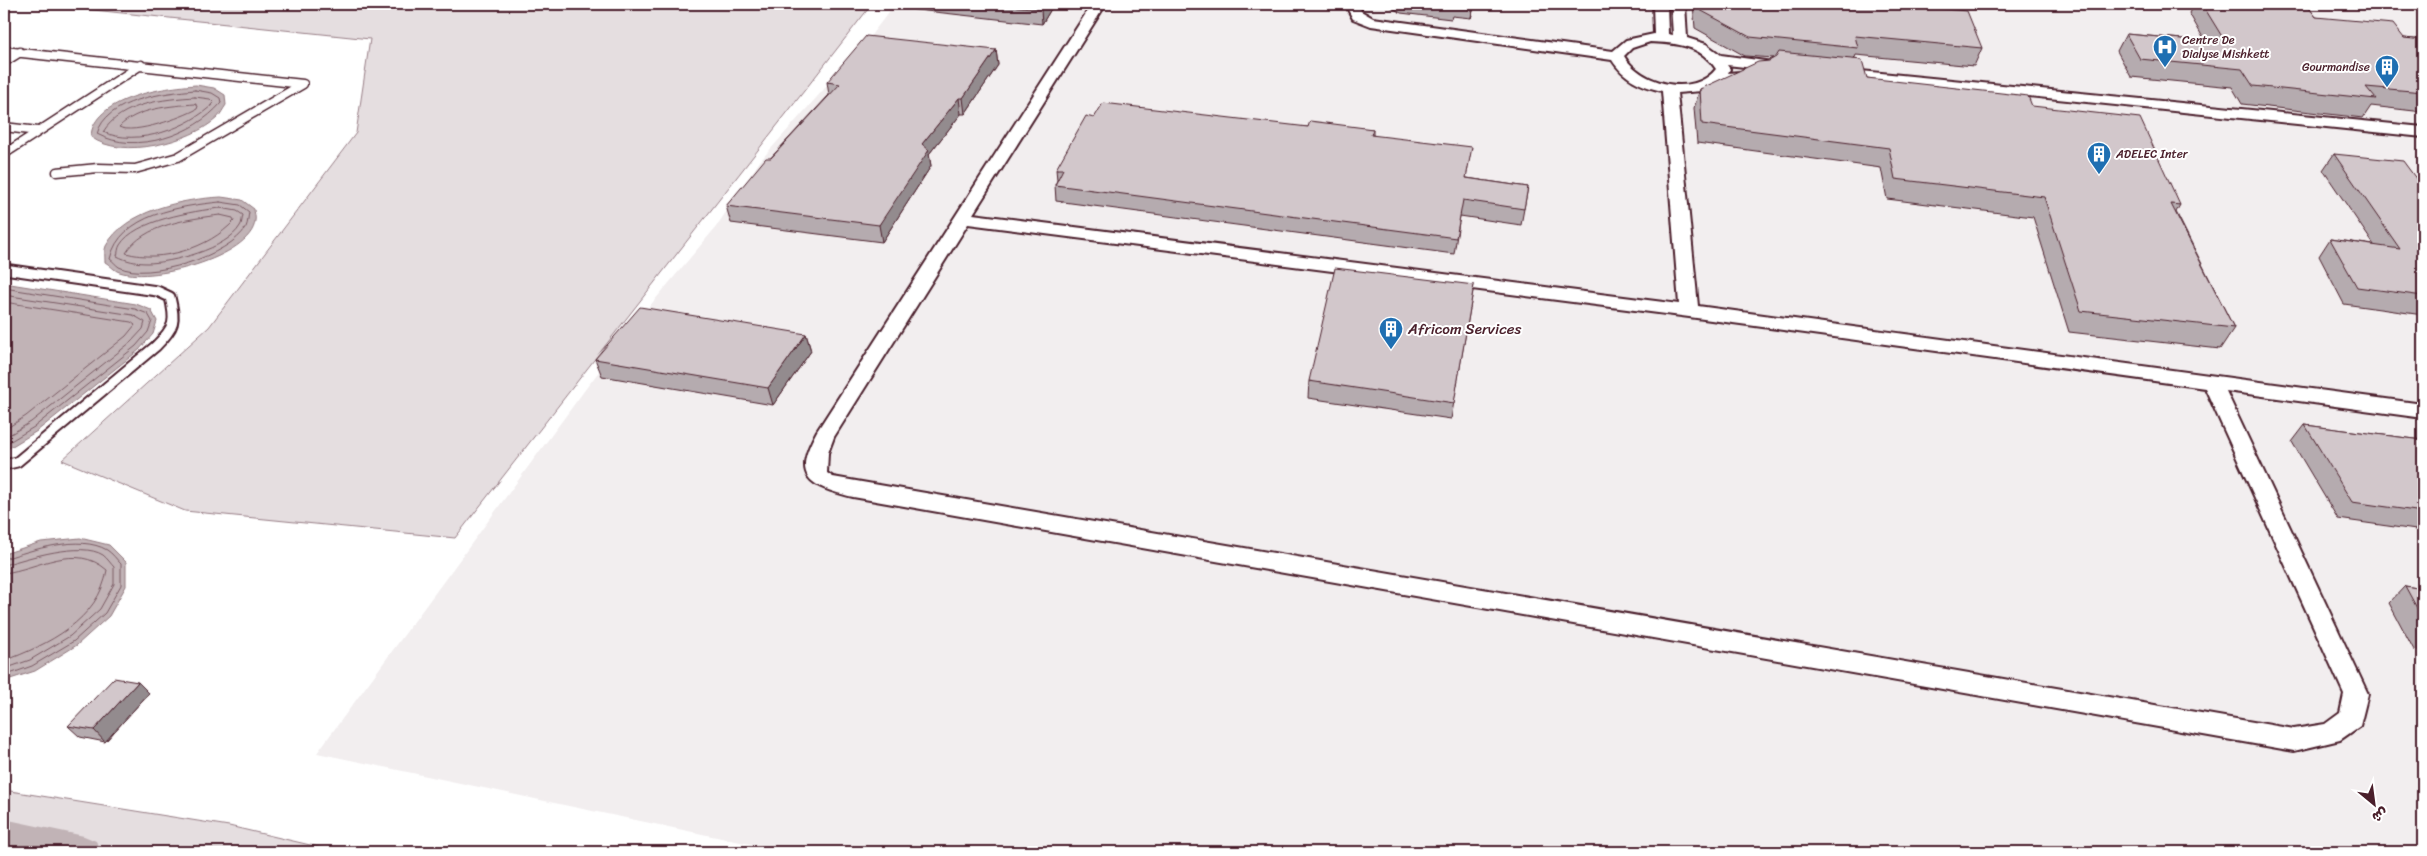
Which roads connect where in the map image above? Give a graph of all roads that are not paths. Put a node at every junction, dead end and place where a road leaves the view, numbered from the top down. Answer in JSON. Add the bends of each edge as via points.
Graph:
{"nodes":[{"id":1,"x":1099,"y":4,"type":"edge"},
{"id":2,"x":1352,"y":4,"type":"edge"},
{"id":3,"x":1660,"y":4,"type":"edge"},
{"id":4,"x":1678,"y":4,"type":"edge"},
{"id":5,"x":1661,"y":38,"type":"junction"},
{"id":6,"x":1680,"y":40,"type":"junction"},
{"id":7,"x":4,"y":51,"type":"edge"},
{"id":8,"x":20,"y":52,"type":"junction"},
{"id":9,"x":1617,"y":56,"type":"junction"},
{"id":10,"x":1718,"y":59,"type":"junction"},
{"id":11,"x":4,"y":62,"type":"edge"},
{"id":12,"x":141,"y":65,"type":"junction"},
{"id":13,"x":1719,"y":78,"type":"junction"},
{"id":14,"x":1669,"y":88,"type":"junction"},
{"id":15,"x":2190,"y":108,"type":"junction"},
{"id":16,"x":2199,"y":122,"type":"junction"},
{"id":17,"x":4,"y":127,"type":"edge"},
{"id":18,"x":38,"y":131,"type":"junction"},
{"id":19,"x":2423,"y":132,"type":"edge"},
{"id":20,"x":2423,"y":146,"type":"edge"},
{"id":21,"x":4,"y":154,"type":"edge"},
{"id":22,"x":57,"y":172,"type":"dead end"},
{"id":23,"x":963,"y":218,"type":"junction"},
{"id":24,"x":4,"y":269,"type":"edge"},
{"id":25,"x":1688,"y":311,"type":"junction"},
{"id":26,"x":2213,"y":384,"type":"junction"},
{"id":27,"x":2423,"y":412,"type":"edge"},
{"id":28,"x":4,"y":466,"type":"edge"}],
"edges":[{"from":1,"to":23,"type":"street"},
{"from":2,"to":9,"type":"street","via":[[1361,19],[1371,22]]},
{"from":3,"to":5,"type":"street"},
{"from":4,"to":6,"type":"street"},
{"from":5,"to":6,"type":"street"},
{"from":5,"to":9,"type":"street","via":[[1633,41]]},
{"from":6,"to":10,"type":"street","via":[[1706,50]]},
{"from":7,"to":8,"type":"lane"},
{"from":8,"to":11,"type":"lane"},
{"from":8,"to":12,"type":"lane"},
{"from":9,"to":14,"type":"street","via":[[1620,66],[1631,76],[1648,84]]},
{"from":10,"to":13,"type":"street","via":[[1723,69]]},
{"from":10,"to":13,"type":"street","via":[[1793,72]]},
{"from":12,"to":18,"type":"lane"},
{"from":12,"to":22,"type":"lane","via":[[303,84],[178,157],[135,169]]},
{"from":13,"to":14,"type":"street","via":[[1698,87]]},
{"from":14,"to":25,"type":"street"},
{"from":15,"to":16,"type":"street"},
{"from":15,"to":16,"type":"street","via":[[1827,76]]},
{"from":15,"to":19,"type":"street"},
{"from":16,"to":20,"type":"street"},
{"from":17,"to":18,"type":"lane"},
{"from":18,"to":21,"type":"lane"},
{"from":23,"to":25,"type":"street"},
{"from":23,"to":26,"type":"street","via":[[818,448],[817,476],[827,482],[2294,740],[2331,734],[2351,719],[2356,694]]},
{"from":24,"to":28,"type":"lane","via":[[157,291],[170,297],[175,320],[168,334],[156,346],[17,462]]},
{"from":25,"to":26,"type":"street"},
{"from":26,"to":27,"type":"street"}]}
